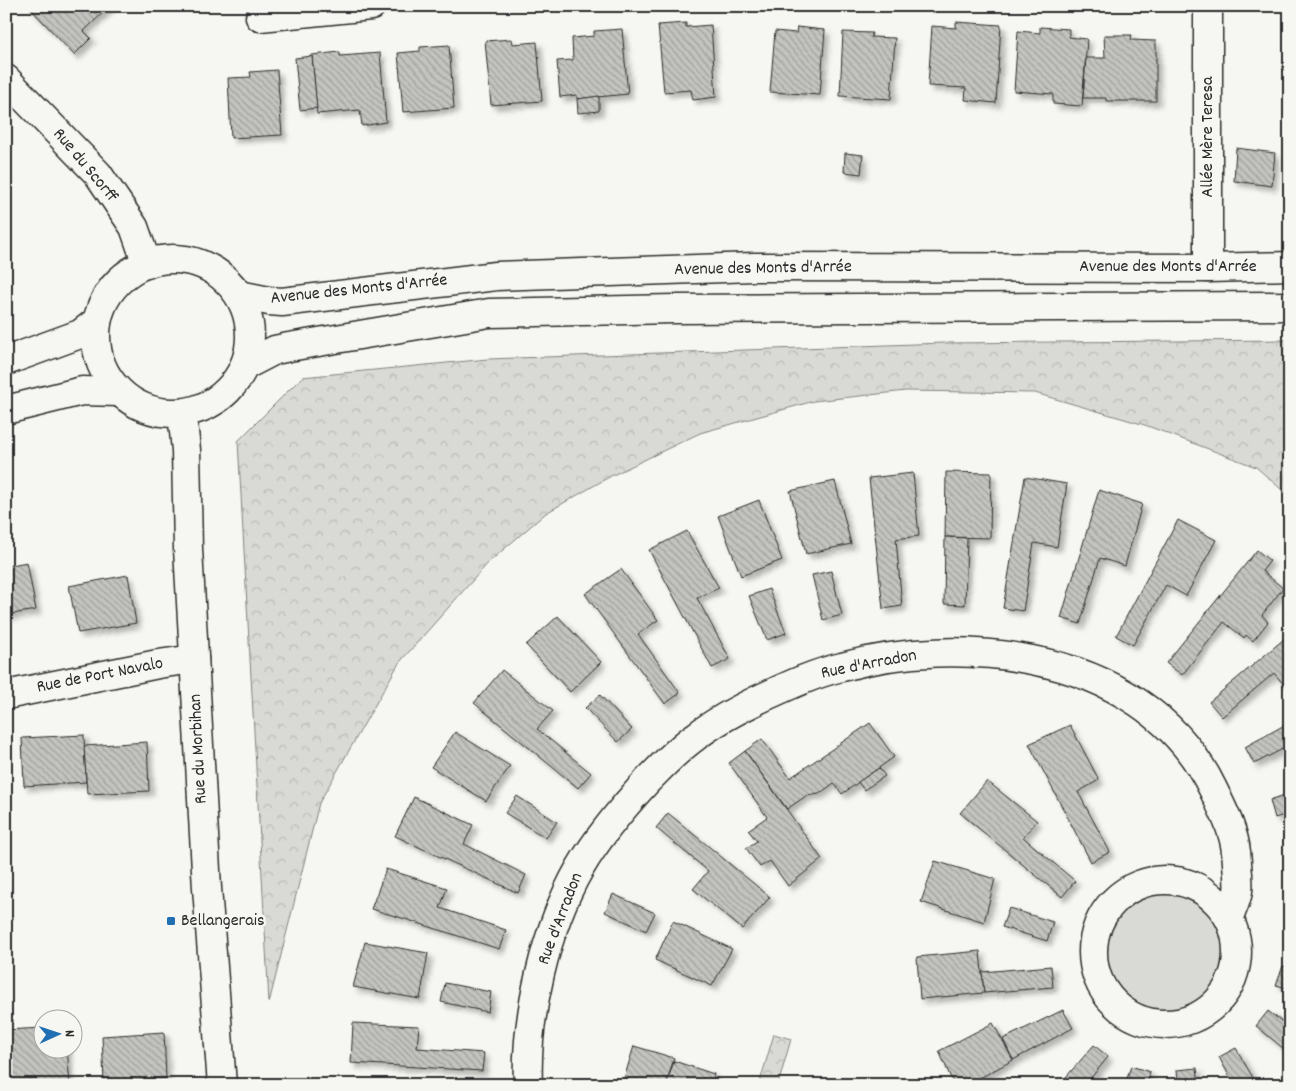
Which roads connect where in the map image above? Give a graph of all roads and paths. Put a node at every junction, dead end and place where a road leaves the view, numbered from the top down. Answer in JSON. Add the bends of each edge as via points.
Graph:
{"nodes":[{"id":1,"x":371,"y":6,"type":"edge"},
{"id":2,"x":1208,"y":6,"type":"edge"},
{"id":3,"x":260,"y":17,"type":"dead end"},
{"id":4,"x":6,"y":79,"type":"edge"},
{"id":5,"x":147,"y":264,"type":"junction"},
{"id":6,"x":1290,"y":266,"type":"edge"},
{"id":7,"x":1208,"y":268,"type":"junction"},
{"id":8,"x":239,"y":296,"type":"junction"},
{"id":9,"x":1290,"y":306,"type":"edge"},
{"id":10,"x":97,"y":321,"type":"junction"},
{"id":11,"x":6,"y":361,"type":"edge"},
{"id":12,"x":244,"y":366,"type":"junction"},
{"id":13,"x":119,"y":392,"type":"junction"},
{"id":14,"x":6,"y":410,"type":"edge"},
{"id":15,"x":182,"y":414,"type":"junction"},
{"id":16,"x":194,"y":659,"type":"junction"},
{"id":17,"x":6,"y":695,"type":"edge"},
{"id":18,"x":1229,"y":918,"type":"junction"},
{"id":19,"x":222,"y":1085,"type":"edge"},
{"id":20,"x":528,"y":1085,"type":"edge"}],
"edges":[{"from":1,"to":3,"type":"street"},
{"from":2,"to":7,"type":"street","name":"Allée Mère Teresa"},
{"from":4,"to":5,"type":"street","name":"Rue du Scorff","via":[[98,174],[134,227]]},
{"from":5,"to":8,"type":"street","name":"Avenue des Monts d'Arrée","via":[[164,260],[198,263],[228,282]]},
{"from":5,"to":10,"type":"street","name":"Avenue des Monts d'Arrée","via":[[129,273],[115,286]]},
{"from":6,"to":7,"type":"street","name":"Avenue des Monts d'Arrée"},
{"from":7,"to":8,"type":"street","name":"Avenue des Monts d'Arrée","via":[[754,267],[496,276],[282,302]]},
{"from":8,"to":12,"type":"street","name":"Avenue des Monts d'Arrée","via":[[251,337]]},
{"from":9,"to":12,"type":"street","via":[[674,308],[489,313],[275,350]]},
{"from":10,"to":11,"type":"street","via":[[80,334]]},
{"from":10,"to":13,"type":"street","name":"Avenue des Monts d'Arrée","via":[[99,359]]},
{"from":12,"to":15,"type":"street","name":"Avenue des Monts d'Arrée","via":[[226,393],[213,403]]},
{"from":13,"to":14,"type":"street","via":[[82,392]]},
{"from":13,"to":15,"type":"street","name":"Avenue des Monts d'Arrée","via":[[148,410]]},
{"from":15,"to":16,"type":"street","name":"Rue du Morbihan"},
{"from":16,"to":17,"type":"street","name":"Rue de Port Navalo"},
{"from":16,"to":19,"type":"street","name":"Rue du Morbihan"},
{"from":18,"to":18,"type":"street","via":[[1237,942],[1236,967],[1227,991],[1210,1010],[1188,1022],[1163,1026],[1138,1020],[1117,1007],[1101,987],[1093,963],[1093,946],[1103,914],[1120,895],[1142,883],[1167,880],[1192,884],[1214,898]]},
{"from":18,"to":20,"type":"street","name":"Rue d'Arradon","via":[[1238,891],[1236,850],[1225,814],[1209,780],[1188,750],[1169,726],[1135,700],[1075,671],[1028,659],[990,654],[913,654],[842,666],[747,704],[721,719],[666,762],[618,814],[580,869],[550,940],[530,1030]]}]}
